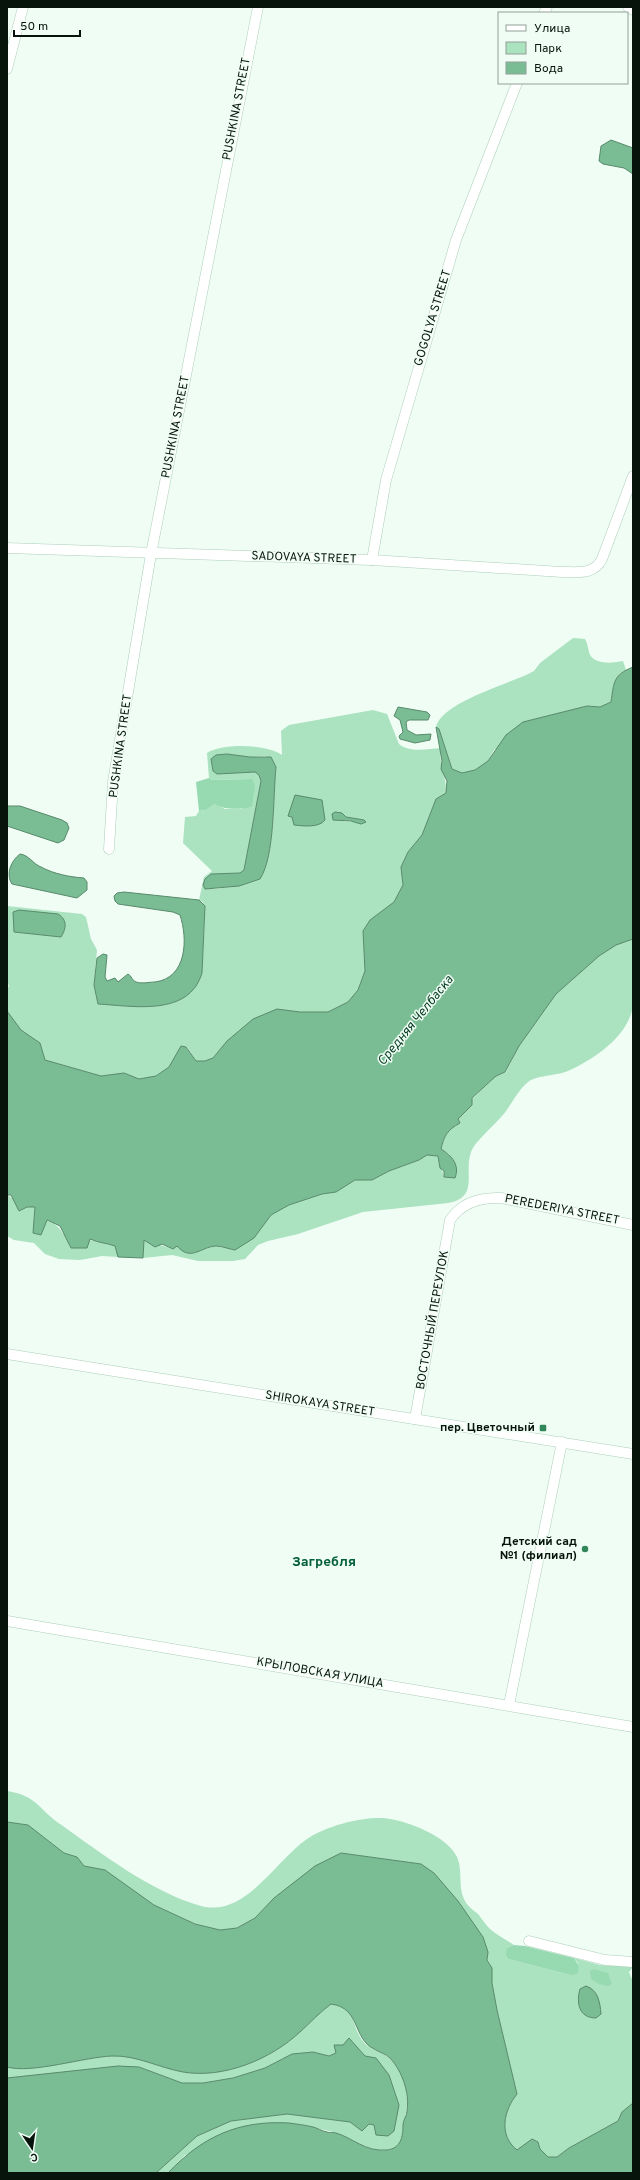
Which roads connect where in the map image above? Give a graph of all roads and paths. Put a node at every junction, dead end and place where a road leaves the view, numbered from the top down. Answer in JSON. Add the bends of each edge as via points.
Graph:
{"nodes":[{"id":1,"x":23,"y":7,"type":"edge"},
{"id":2,"x":258,"y":7,"type":"edge"},
{"id":3,"x":628,"y":7,"type":"edge"},
{"id":4,"x":633,"y":10,"type":"edge"},
{"id":5,"x":7,"y":69,"type":"edge"},
{"id":6,"x":516,"y":84,"type":"edge"},
{"id":7,"x":633,"y":476,"type":"edge"},
{"id":8,"x":7,"y":548,"type":"edge"},
{"id":9,"x":152,"y":554,"type":"junction"},
{"id":10,"x":372,"y":560,"type":"junction"},
{"id":11,"x":109,"y":849,"type":"dead end"},
{"id":12,"x":450,"y":1220,"type":"joint"},
{"id":13,"x":633,"y":1225,"type":"edge"},
{"id":14,"x":7,"y":1354,"type":"edge"},
{"id":15,"x":415,"y":1419,"type":"junction"},
{"id":16,"x":562,"y":1442,"type":"junction"},
{"id":17,"x":633,"y":1454,"type":"edge"},
{"id":18,"x":7,"y":1621,"type":"edge"},
{"id":19,"x":509,"y":1705,"type":"junction"},
{"id":20,"x":633,"y":1727,"type":"edge"},
{"id":21,"x":529,"y":1941,"type":"dead end"},
{"id":22,"x":633,"y":1962,"type":"edge"}],
"edges":[{"from":1,"to":5,"type":"street"},
{"from":2,"to":9,"type":"street","name":"PUSHKINA STREET"},
{"from":3,"to":4,"type":"street"},
{"from":6,"to":10,"type":"street","name":"GOGOLYA STREET","via":[[454,248],[386,480]]},
{"from":7,"to":10,"type":"street","name":"SADOVAYA STREET","via":[[599,565],[595,569],[578,572]]},
{"from":8,"to":9,"type":"street","name":"SADOVAYA STREET"},
{"from":9,"to":10,"type":"street","name":"SADOVAYA STREET"},
{"from":9,"to":11,"type":"street","name":"PUSHKINA STREET","via":[[114,782]]},
{"from":12,"to":13,"type":"street","name":"PEREDERIYA STREET","via":[[456,1211],[470,1202],[496,1198]]},
{"from":12,"to":15,"type":"street","name":"ВОСТОЧНЫЙ ПЕРЕУЛОК"},
{"from":14,"to":15,"type":"street","name":"SHIROKAYA STREET"},
{"from":15,"to":16,"type":"street","name":"SHIROKAYA STREET"},
{"from":16,"to":17,"type":"street","name":"SHIROKAYA STREET"},
{"from":16,"to":19,"type":"street"},
{"from":18,"to":19,"type":"street","name":"КРЫЛОВСКАЯ УЛИЦА"},
{"from":19,"to":20,"type":"street","name":"КРЫЛОВСКАЯ УЛИЦА"},
{"from":21,"to":22,"type":"street","via":[[605,1960]]}]}
